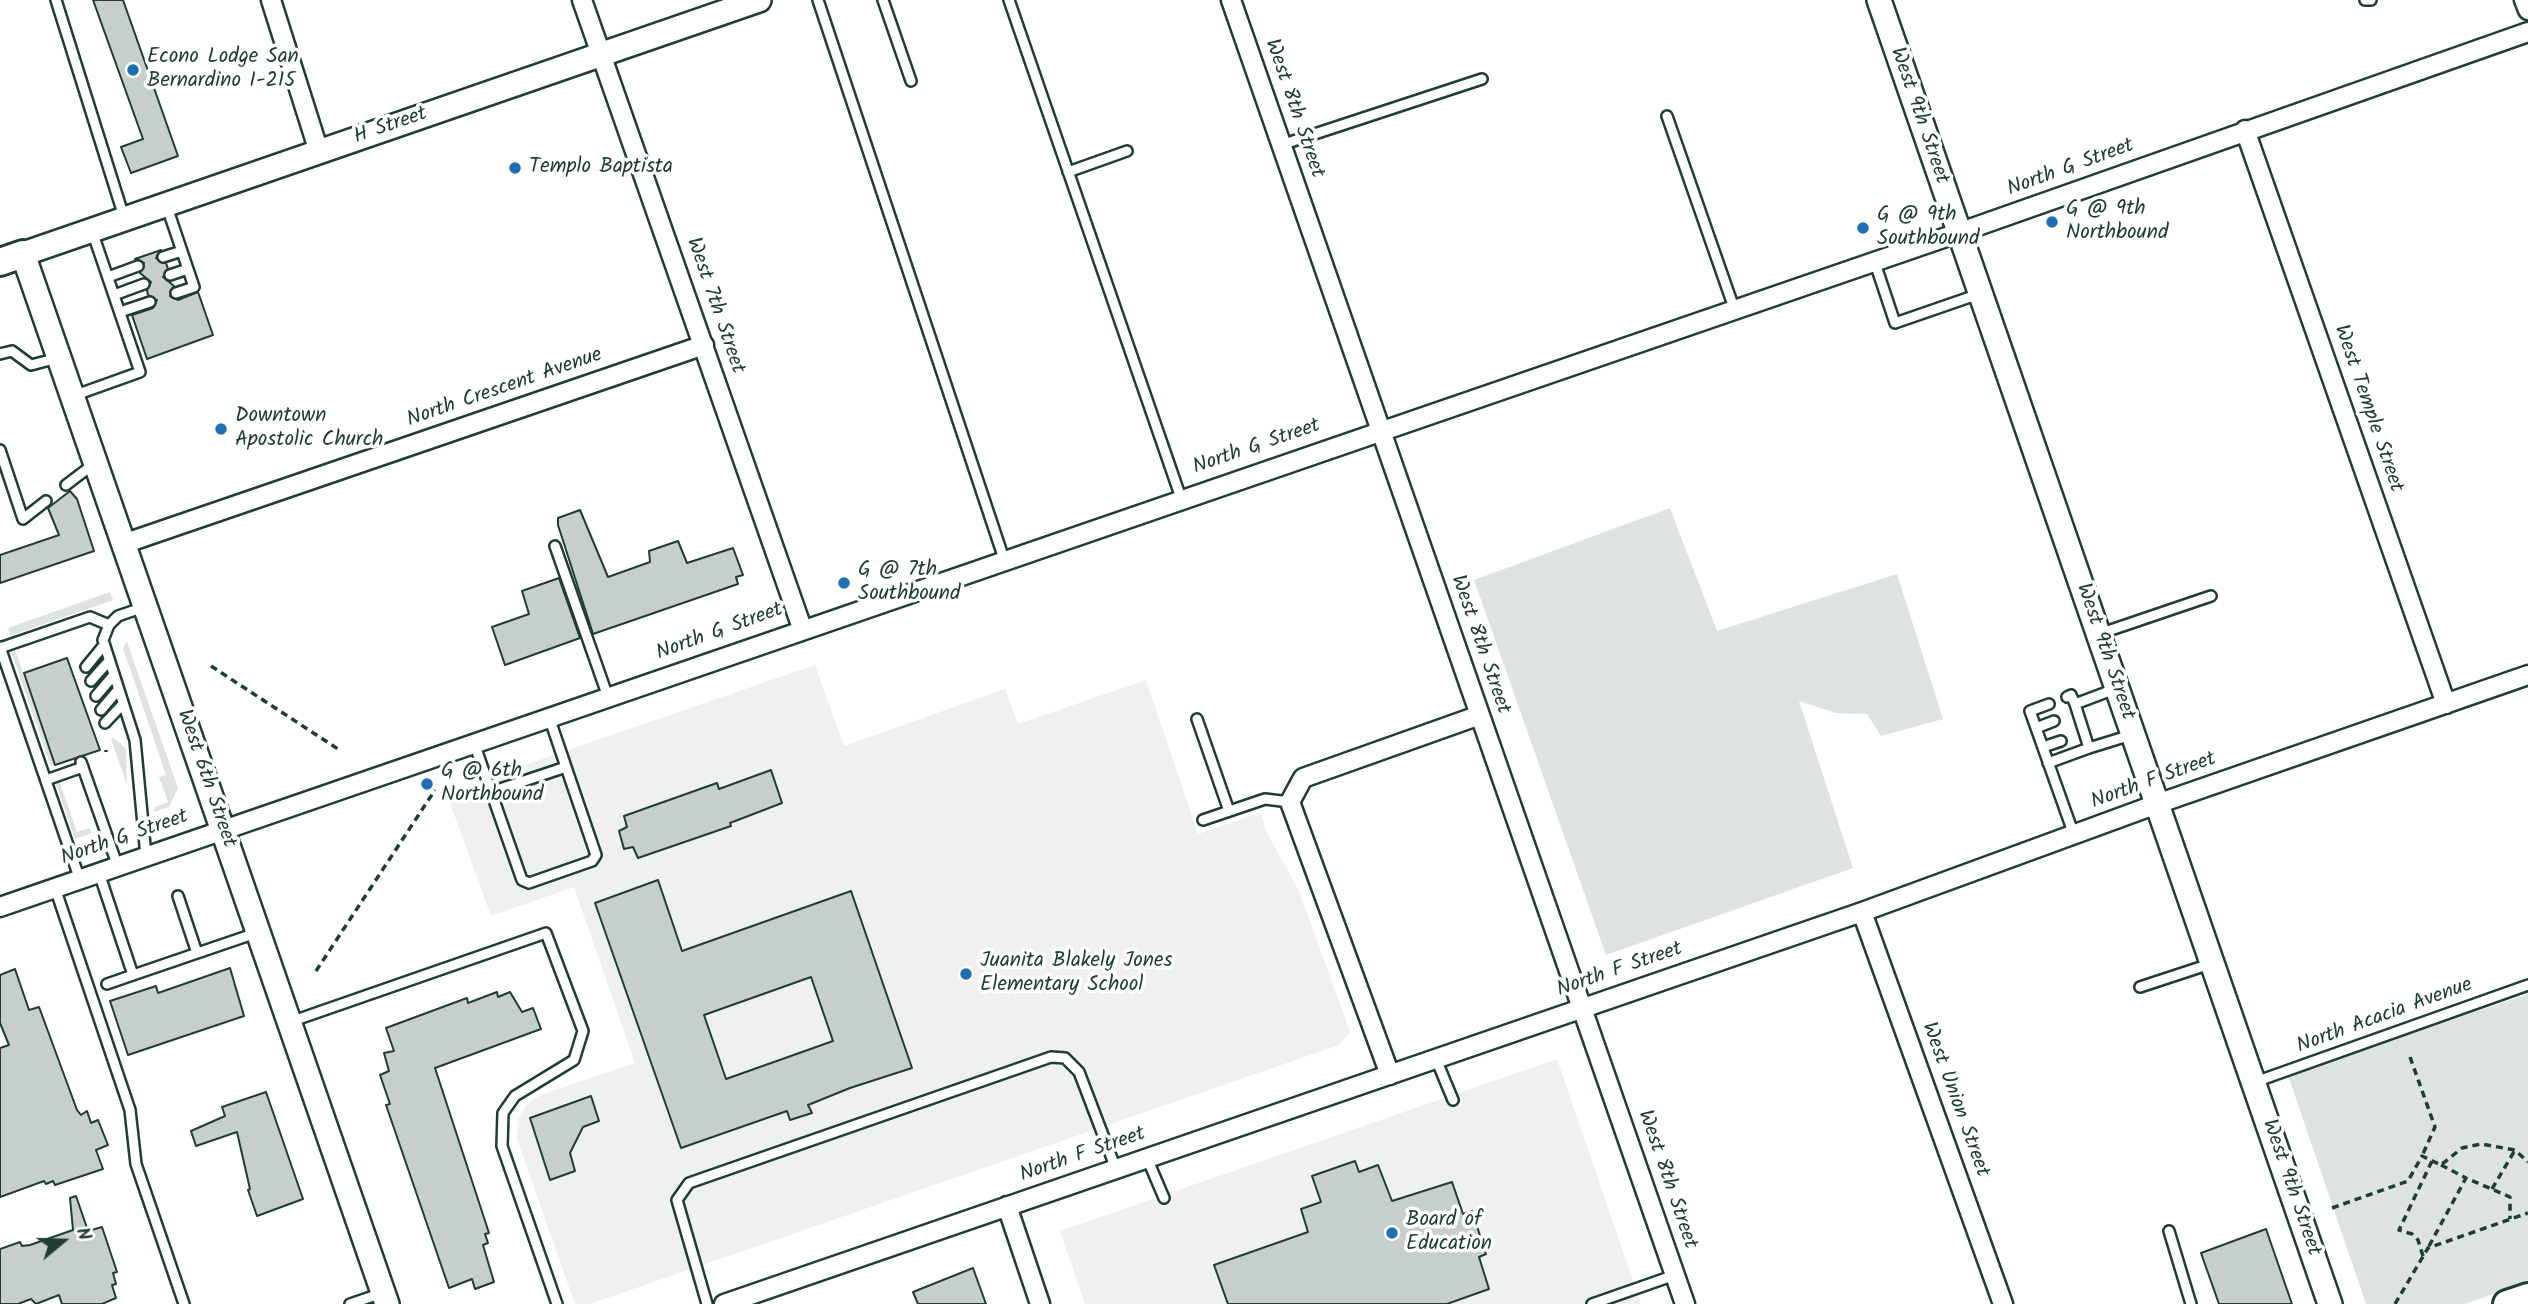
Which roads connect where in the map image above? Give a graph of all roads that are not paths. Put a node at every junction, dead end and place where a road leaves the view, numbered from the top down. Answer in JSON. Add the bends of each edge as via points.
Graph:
{"nodes":[{"id":1,"x":56,"y":0,"type":"edge"},
{"id":2,"x":271,"y":0,"type":"edge"},
{"id":3,"x":582,"y":0,"type":"edge"},
{"id":4,"x":758,"y":0,"type":"edge"},
{"id":5,"x":818,"y":0,"type":"edge"},
{"id":6,"x":883,"y":0,"type":"edge"},
{"id":7,"x":1009,"y":0,"type":"edge"},
{"id":8,"x":1231,"y":0,"type":"edge"},
{"id":9,"x":1879,"y":0,"type":"edge"},
{"id":10,"x":2365,"y":0,"type":"edge"},
{"id":11,"x":2371,"y":0,"type":"edge"},
{"id":12,"x":2525,"y":0,"type":"edge"},
{"id":13,"x":2528,"y":10,"type":"edge"},
{"id":14,"x":2528,"y":32,"type":"edge"},
{"id":15,"x":602,"y":54,"type":"junction"},
{"id":16,"x":1482,"y":79,"type":"dead end"},
{"id":17,"x":911,"y":81,"type":"dead end"},
{"id":18,"x":1667,"y":116,"type":"dead end"},
{"id":19,"x":2245,"y":130,"type":"junction"},
{"id":20,"x":1281,"y":145,"type":"junction"},
{"id":21,"x":1128,"y":151,"type":"dead end"},
{"id":22,"x":319,"y":152,"type":"junction"},
{"id":23,"x":1068,"y":172,"type":"junction"},
{"id":24,"x":166,"y":205,"type":"junction"},
{"id":25,"x":125,"y":219,"type":"junction"},
{"id":26,"x":92,"y":230,"type":"junction"},
{"id":27,"x":1958,"y":233,"type":"junction"},
{"id":28,"x":182,"y":251,"type":"junction"},
{"id":29,"x":163,"y":257,"type":"dead end"},
{"id":30,"x":11,"y":258,"type":"edge"},
{"id":31,"x":1874,"y":260,"type":"junction"},
{"id":32,"x":138,"y":266,"type":"dead end"},
{"id":33,"x":188,"y":269,"type":"junction"},
{"id":34,"x":170,"y":275,"type":"dead end"},
{"id":35,"x":108,"y":277,"type":"junction"},
{"id":36,"x":144,"y":284,"type":"dead end"},
{"id":37,"x":176,"y":293,"type":"dead end"},
{"id":38,"x":1979,"y":294,"type":"junction"},
{"id":39,"x":114,"y":295,"type":"junction"},
{"id":40,"x":150,"y":302,"type":"dead end"},
{"id":41,"x":1734,"y":308,"type":"junction"},
{"id":42,"x":120,"y":312,"type":"junction"},
{"id":43,"x":704,"y":345,"type":"junction"},
{"id":44,"x":0,"y":354,"type":"edge"},
{"id":45,"x":58,"y":358,"type":"junction"},
{"id":46,"x":72,"y":397,"type":"junction"},
{"id":47,"x":1381,"y":430,"type":"junction"},
{"id":48,"x":0,"y":450,"type":"edge"},
{"id":49,"x":95,"y":463,"type":"junction"},
{"id":50,"x":66,"y":485,"type":"dead end"},
{"id":51,"x":1181,"y":498,"type":"junction"},
{"id":52,"x":46,"y":501,"type":"dead end"},
{"id":53,"x":123,"y":544,"type":"junction"},
{"id":54,"x":555,"y":546,"type":"dead end"},
{"id":55,"x":1004,"y":559,"type":"junction"},
{"id":56,"x":2211,"y":596,"type":"dead end"},
{"id":57,"x":144,"y":607,"type":"junction"},
{"id":58,"x":108,"y":625,"type":"junction"},
{"id":59,"x":802,"y":628,"type":"junction"},
{"id":60,"x":2098,"y":635,"type":"junction"},
{"id":61,"x":104,"y":645,"type":"junction"},
{"id":62,"x":0,"y":647,"type":"edge"},
{"id":63,"x":108,"y":662,"type":"junction"},
{"id":64,"x":86,"y":667,"type":"dead end"},
{"id":65,"x":2528,"y":676,"type":"edge"},
{"id":66,"x":113,"y":677,"type":"junction"},
{"id":67,"x":91,"y":681,"type":"dead end"},
{"id":68,"x":2116,"y":689,"type":"junction"},
{"id":69,"x":118,"y":690,"type":"junction"},
{"id":70,"x":96,"y":696,"type":"dead end"},
{"id":71,"x":608,"y":697,"type":"junction"},
{"id":72,"x":123,"y":704,"type":"junction"},
{"id":73,"x":2049,"y":704,"type":"dead end"},
{"id":74,"x":2446,"y":704,"type":"junction"},
{"id":75,"x":101,"y":710,"type":"dead end"},
{"id":76,"x":1480,"y":715,"type":"junction"},
{"id":77,"x":549,"y":717,"type":"junction"},
{"id":78,"x":1197,"y":719,"type":"dead end"},
{"id":79,"x":2054,"y":721,"type":"dead end"},
{"id":80,"x":106,"y":723,"type":"dead end"},
{"id":81,"x":2036,"y":728,"type":"junction"},
{"id":82,"x":2133,"y":734,"type":"junction"},
{"id":83,"x":2061,"y":741,"type":"dead end"},
{"id":84,"x":474,"y":743,"type":"junction"},
{"id":85,"x":2043,"y":747,"type":"junction"},
{"id":86,"x":2089,"y":748,"type":"junction"},
{"id":87,"x":2049,"y":763,"type":"junction"},
{"id":88,"x":566,"y":766,"type":"junction"},
{"id":89,"x":46,"y":780,"type":"junction"},
{"id":90,"x":491,"y":792,"type":"junction"},
{"id":91,"x":1290,"y":802,"type":"junction"},
{"id":92,"x":2157,"y":804,"type":"junction"},
{"id":93,"x":1229,"y":811,"type":"junction"},
{"id":94,"x":1203,"y":820,"type":"dead end"},
{"id":95,"x":222,"y":830,"type":"junction"},
{"id":96,"x":2074,"y":835,"type":"junction"},
{"id":97,"x":146,"y":856,"type":"junction"},
{"id":98,"x":118,"y":867,"type":"junction"},
{"id":99,"x":99,"y":873,"type":"junction"},
{"id":100,"x":80,"y":880,"type":"junction"},
{"id":101,"x":55,"y":888,"type":"junction"},
{"id":102,"x":178,"y":896,"type":"dead end"},
{"id":103,"x":0,"y":907,"type":"edge"},
{"id":104,"x":1862,"y":912,"type":"junction"},
{"id":105,"x":257,"y":932,"type":"junction"},
{"id":106,"x":197,"y":953,"type":"junction"},
{"id":107,"x":2212,"y":964,"type":"junction"},
{"id":108,"x":133,"y":975,"type":"junction"},
{"id":109,"x":107,"y":984,"type":"dead end"},
{"id":110,"x":2528,"y":985,"type":"edge"},
{"id":111,"x":2140,"y":987,"type":"dead end"},
{"id":112,"x":1582,"y":1008,"type":"junction"},
{"id":113,"x":289,"y":1023,"type":"junction"},
{"id":114,"x":1436,"y":1059,"type":"junction"},
{"id":115,"x":1390,"y":1074,"type":"junction"},
{"id":116,"x":2253,"y":1083,"type":"junction"},
{"id":117,"x":1453,"y":1100,"type":"dead end"},
{"id":118,"x":1147,"y":1158,"type":"junction"},
{"id":119,"x":1116,"y":1169,"type":"junction"},
{"id":120,"x":1164,"y":1198,"type":"dead end"},
{"id":121,"x":1007,"y":1206,"type":"junction"},
{"id":122,"x":2169,"y":1231,"type":"dead end"},
{"id":123,"x":1675,"y":1275,"type":"junction"},
{"id":124,"x":2528,"y":1297,"type":"edge"},
{"id":125,"x":386,"y":1298,"type":"edge"},
{"id":126,"x":556,"y":1301,"type":"edge"},
{"id":127,"x":184,"y":1304,"type":"edge"},
{"id":128,"x":350,"y":1304,"type":"edge"},
{"id":129,"x":707,"y":1304,"type":"edge"},
{"id":130,"x":724,"y":1304,"type":"edge"},
{"id":131,"x":1040,"y":1304,"type":"edge"},
{"id":132,"x":1592,"y":1304,"type":"edge"},
{"id":133,"x":1685,"y":1304,"type":"edge"},
{"id":134,"x":2003,"y":1304,"type":"edge"},
{"id":135,"x":2191,"y":1304,"type":"edge"},
{"id":136,"x":2330,"y":1304,"type":"edge"},
{"id":137,"x":2507,"y":1304,"type":"edge"}],
"edges":[{"from":1,"to":25,"type":"lane"},
{"from":2,"to":22,"type":"street"},
{"from":3,"to":15,"type":"street","name":"West 7th Street"},
{"from":4,"to":15,"type":"street","name":"H Street"},
{"from":5,"to":55,"type":"lane"},
{"from":6,"to":17,"type":"lane"},
{"from":7,"to":23,"type":"lane"},
{"from":8,"to":20,"type":"street","name":"West 8th Street"},
{"from":9,"to":27,"type":"street","name":"West 9th Street"},
{"from":10,"to":11,"type":"lane"},
{"from":12,"to":13,"type":"street"},
{"from":14,"to":19,"type":"street","name":"North G Street"},
{"from":15,"to":22,"type":"street","name":"H Street"},
{"from":15,"to":43,"type":"street","name":"West 7th Street"},
{"from":16,"to":20,"type":"lane"},
{"from":18,"to":41,"type":"lane"},
{"from":19,"to":27,"type":"street","name":"North G Street"},
{"from":19,"to":74,"type":"street","name":"West Temple Street"},
{"from":20,"to":47,"type":"street","name":"West 8th Street"},
{"from":21,"to":23,"type":"lane"},
{"from":22,"to":24,"type":"street","name":"H Street"},
{"from":23,"to":51,"type":"lane"},
{"from":24,"to":25,"type":"street","name":"H Street"},
{"from":24,"to":28,"type":"lane"},
{"from":25,"to":26,"type":"street","name":"H Street"},
{"from":26,"to":30,"type":"street","name":"H Street"},
{"from":26,"to":35,"type":"lane"},
{"from":27,"to":31,"type":"street","name":"North G Street"},
{"from":27,"to":38,"type":"street","name":"West 9th Street"},
{"from":28,"to":29,"type":"lane"},
{"from":28,"to":33,"type":"lane"},
{"from":30,"to":45,"type":"street","name":"West 6th Street"},
{"from":31,"to":38,"type":"lane","via":[[1895,323]]},
{"from":31,"to":41,"type":"street","name":"North G Street"},
{"from":32,"to":35,"type":"lane"},
{"from":33,"to":34,"type":"lane"},
{"from":33,"to":37,"type":"lane","via":[[194,287]]},
{"from":35,"to":39,"type":"lane"},
{"from":36,"to":39,"type":"lane"},
{"from":38,"to":60,"type":"street","name":"West 9th Street"},
{"from":39,"to":42,"type":"lane"},
{"from":40,"to":42,"type":"lane"},
{"from":41,"to":47,"type":"street","name":"North G Street"},
{"from":42,"to":46,"type":"lane","via":[[141,372]]},
{"from":43,"to":53,"type":"street","name":"North Crescent Avenue"},
{"from":43,"to":59,"type":"street","name":"West 7th Street"},
{"from":44,"to":45,"type":"lane","via":[[12,351],[31,365]]},
{"from":45,"to":46,"type":"street","name":"West 6th Street"},
{"from":46,"to":49,"type":"street","name":"West 6th Street"},
{"from":47,"to":51,"type":"street","name":"North G Street"},
{"from":47,"to":76,"type":"street","name":"West 8th Street"},
{"from":48,"to":52,"type":"lane","via":[[23,519]]},
{"from":49,"to":50,"type":"lane"},
{"from":49,"to":53,"type":"street","name":"West 6th Street"},
{"from":51,"to":55,"type":"street","name":"North G Street"},
{"from":53,"to":57,"type":"street","name":"West 6th Street"},
{"from":54,"to":71,"type":"lane"},
{"from":55,"to":59,"type":"street","name":"North G Street"},
{"from":56,"to":60,"type":"lane"},
{"from":57,"to":58,"type":"lane","via":[[118,616]]},
{"from":57,"to":95,"type":"street","name":"West 6th Street"},
{"from":58,"to":61,"type":"lane"},
{"from":58,"to":62,"type":"lane","via":[[90,617]]},
{"from":59,"to":71,"type":"street","name":"North G Street"},
{"from":60,"to":68,"type":"street","name":"West 9th Street"},
{"from":61,"to":63,"type":"lane"},
{"from":61,"to":64,"type":"lane"},
{"from":62,"to":89,"type":"lane"},
{"from":63,"to":66,"type":"lane"},
{"from":63,"to":67,"type":"lane"},
{"from":65,"to":74,"type":"street","name":"North F Street"},
{"from":66,"to":69,"type":"lane"},
{"from":66,"to":70,"type":"lane"},
{"from":68,"to":82,"type":"street","name":"West 9th Street"},
{"from":68,"to":86,"type":"lane","via":[[2073,707]]},
{"from":69,"to":72,"type":"lane"},
{"from":69,"to":75,"type":"lane"},
{"from":71,"to":77,"type":"street","name":"North G Street"},
{"from":72,"to":80,"type":"lane"},
{"from":72,"to":97,"type":"lane","via":[[139,762]]},
{"from":73,"to":81,"type":"lane","via":[[2030,711]]},
{"from":74,"to":92,"type":"street","name":"North F Street"},
{"from":76,"to":91,"type":"street","via":[[1303,778]]},
{"from":76,"to":112,"type":"street","name":"West 8th Street"},
{"from":77,"to":84,"type":"street","name":"North G Street"},
{"from":77,"to":88,"type":"lane"},
{"from":78,"to":93,"type":"lane"},
{"from":79,"to":81,"type":"lane"},
{"from":81,"to":85,"type":"lane"},
{"from":82,"to":86,"type":"lane"},
{"from":82,"to":92,"type":"street","name":"West 9th Street"},
{"from":83,"to":85,"type":"lane"},
{"from":84,"to":90,"type":"lane"},
{"from":84,"to":95,"type":"street","name":"North G Street"},
{"from":85,"to":87,"type":"lane"},
{"from":86,"to":87,"type":"lane"},
{"from":87,"to":96,"type":"lane"},
{"from":88,"to":90,"type":"lane"},
{"from":88,"to":90,"type":"lane","via":[[596,855],[592,861],[542,879],[522,880]]},
{"from":89,"to":98,"type":"lane","via":[[82,764]]},
{"from":89,"to":100,"type":"lane"},
{"from":91,"to":93,"type":"lane","via":[[1265,800]]},
{"from":91,"to":115,"type":"street"},
{"from":92,"to":96,"type":"street","name":"North F Street"},
{"from":92,"to":107,"type":"street","name":"West 9th Street"},
{"from":93,"to":94,"type":"lane"},
{"from":95,"to":97,"type":"street","name":"North G Street"},
{"from":95,"to":105,"type":"street","name":"West 6th Street"},
{"from":96,"to":104,"type":"street","name":"North F Street"},
{"from":97,"to":98,"type":"street","name":"North G Street"},
{"from":98,"to":99,"type":"street","name":"North G Street"},
{"from":99,"to":100,"type":"street","name":"North G Street"},
{"from":99,"to":108,"type":"lane"},
{"from":100,"to":101,"type":"street","name":"North G Street"},
{"from":101,"to":103,"type":"street","name":"North G Street"},
{"from":101,"to":127,"type":"lane","via":[[130,1110],[136,1164]]},
{"from":102,"to":106,"type":"lane"},
{"from":104,"to":112,"type":"street","name":"North F Street"},
{"from":104,"to":134,"type":"street","name":"West Union Street"},
{"from":105,"to":106,"type":"lane"},
{"from":105,"to":113,"type":"street","name":"West 6th Street"},
{"from":106,"to":108,"type":"lane"},
{"from":107,"to":111,"type":"lane"},
{"from":107,"to":116,"type":"street","name":"West 9th Street"},
{"from":108,"to":109,"type":"lane"},
{"from":110,"to":116,"type":"lane","name":"North Acacia Avenue"},
{"from":112,"to":114,"type":"street","name":"North F Street"},
{"from":112,"to":123,"type":"street","name":"West 8th Street"},
{"from":113,"to":125,"type":"street","name":"West 6th Street"},
{"from":113,"to":126,"type":"lane","via":[[546,933],[583,1031],[573,1060],[514,1096],[503,1112],[502,1146]]},
{"from":114,"to":115,"type":"street","name":"North F Street"},
{"from":114,"to":117,"type":"lane"},
{"from":115,"to":118,"type":"street","name":"North F Street"},
{"from":116,"to":136,"type":"street","name":"West 9th Street"},
{"from":118,"to":119,"type":"street","name":"North F Street"},
{"from":118,"to":120,"type":"lane"},
{"from":119,"to":121,"type":"street","name":"North F Street"},
{"from":119,"to":129,"type":"lane","via":[[1079,1072],[1065,1058],[1051,1057],[688,1183],[677,1200]]},
{"from":121,"to":130,"type":"street","name":"North F Street"},
{"from":121,"to":131,"type":"street"},
{"from":122,"to":135,"type":"lane"},
{"from":123,"to":132,"type":"lane"},
{"from":123,"to":133,"type":"street","name":"West 8th Street"},
{"from":124,"to":137,"type":"main road"},
{"from":125,"to":128,"type":"lane"}]}
